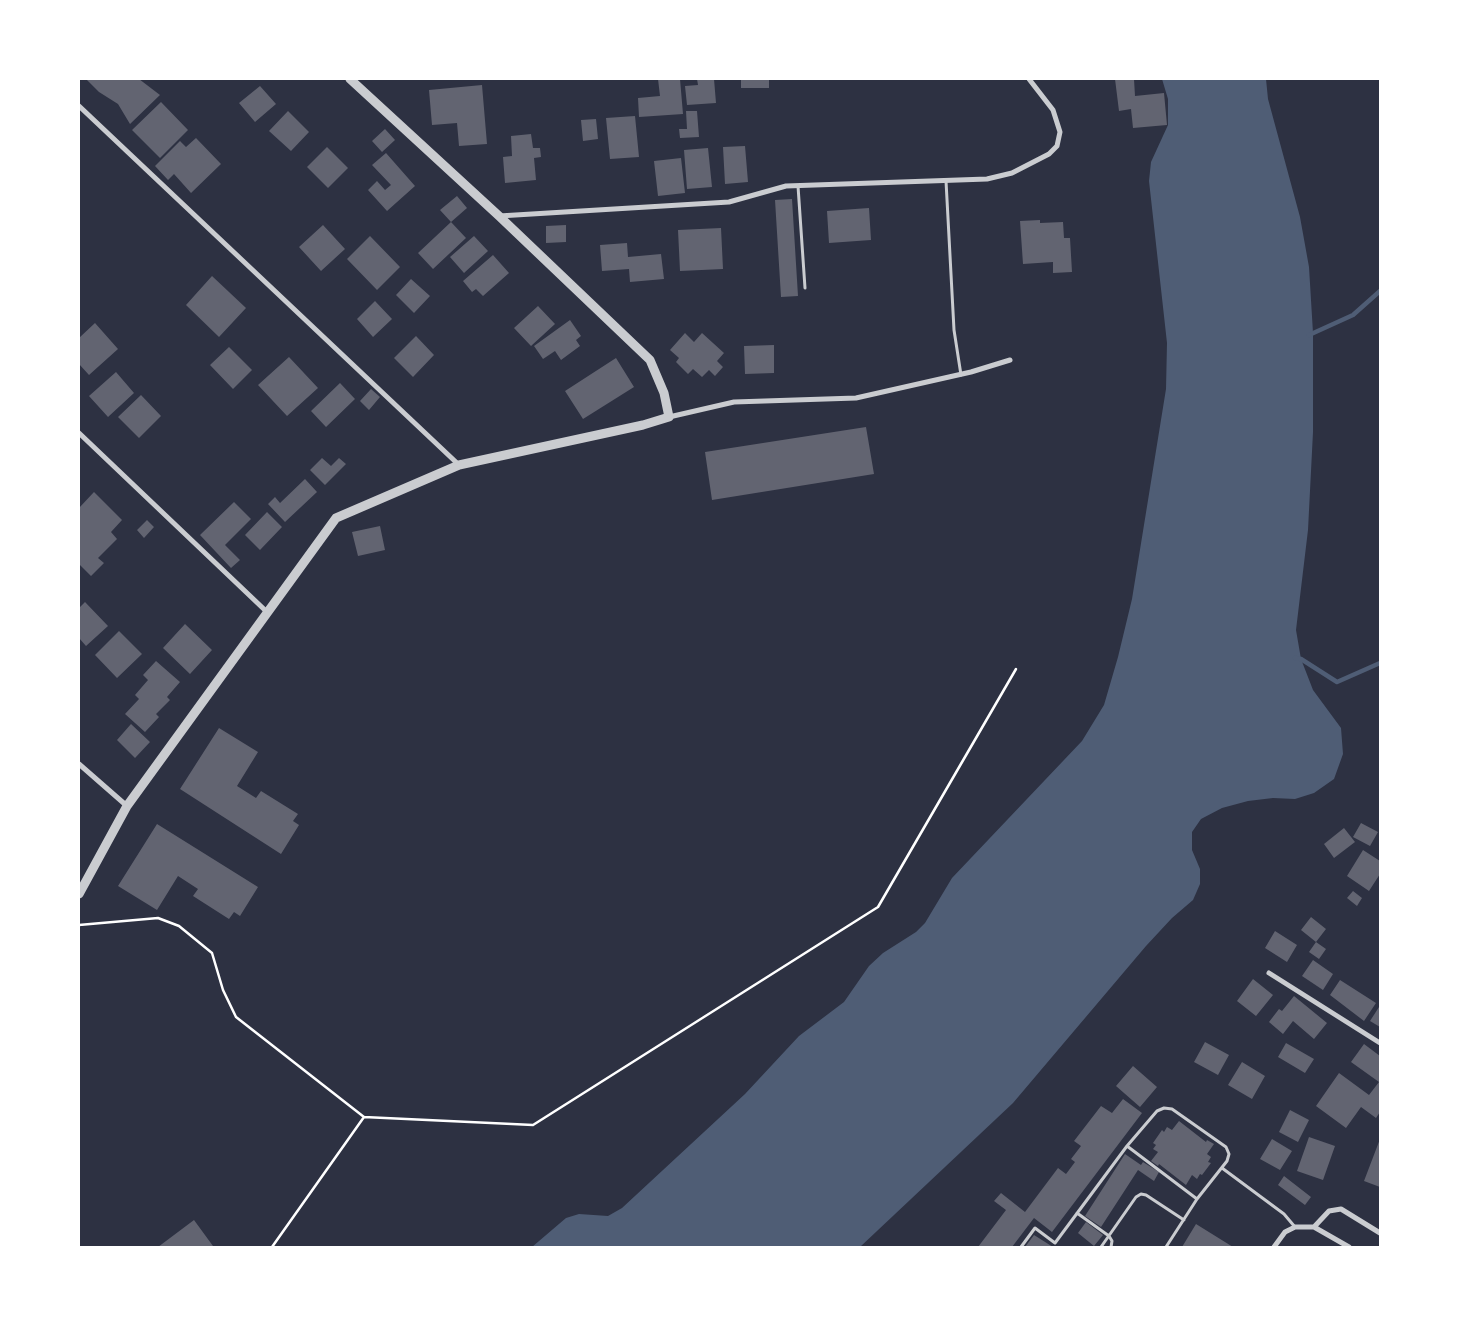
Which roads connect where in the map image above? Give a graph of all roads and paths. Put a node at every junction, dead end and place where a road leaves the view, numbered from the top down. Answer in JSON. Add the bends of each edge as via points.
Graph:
{"nodes":[{"id":1,"x":350,"y":79,"type":"edge"},
{"id":2,"x":1029,"y":79,"type":"edge"},
{"id":3,"x":79,"y":106,"type":"edge"},
{"id":4,"x":946,"y":181,"type":"junction"},
{"id":5,"x":798,"y":186,"type":"junction"},
{"id":6,"x":500,"y":216,"type":"junction"},
{"id":7,"x":805,"y":288,"type":"dead end"},
{"id":8,"x":1010,"y":360,"type":"dead end"},
{"id":9,"x":961,"y":375,"type":"junction"},
{"id":10,"x":669,"y":417,"type":"junction"},
{"id":11,"x":79,"y":433,"type":"edge"},
{"id":12,"x":459,"y":465,"type":"junction"},
{"id":13,"x":268,"y":613,"type":"junction"},
{"id":14,"x":1016,"y":669,"type":"dead end"},
{"id":15,"x":79,"y":764,"type":"edge"},
{"id":16,"x":127,"y":806,"type":"junction"},
{"id":17,"x":79,"y":894,"type":"edge"},
{"id":18,"x":79,"y":925,"type":"edge"},
{"id":19,"x":1269,"y":973,"type":"dead end"},
{"id":20,"x":1380,"y":1043,"type":"edge"},
{"id":21,"x":364,"y":1118,"type":"junction"},
{"id":22,"x":1127,"y":1146,"type":"junction"},
{"id":23,"x":1221,"y":1168,"type":"junction"},
{"id":24,"x":1197,"y":1200,"type":"junction"},
{"id":25,"x":1077,"y":1213,"type":"junction"},
{"id":26,"x":1184,"y":1220,"type":"junction"},
{"id":27,"x":1295,"y":1227,"type":"junction"},
{"id":28,"x":1314,"y":1227,"type":"junction"},
{"id":29,"x":1380,"y":1233,"type":"edge"},
{"id":30,"x":1109,"y":1236,"type":"junction"},
{"id":31,"x":272,"y":1247,"type":"edge"},
{"id":32,"x":1021,"y":1247,"type":"edge"},
{"id":33,"x":1101,"y":1247,"type":"edge"},
{"id":34,"x":1111,"y":1247,"type":"edge"},
{"id":35,"x":1166,"y":1247,"type":"edge"},
{"id":36,"x":1274,"y":1247,"type":"edge"},
{"id":37,"x":1349,"y":1247,"type":"edge"}],
"edges":[{"from":1,"to":6,"type":"street"},
{"from":2,"to":4,"type":"street","via":[[1058,121],[1057,146],[1049,154],[1012,173],[987,179]]},
{"from":3,"to":12,"type":"street"},
{"from":4,"to":5,"type":"street"},
{"from":4,"to":9,"type":"lane","via":[[954,330]]},
{"from":5,"to":6,"type":"street","via":[[786,186],[729,202]]},
{"from":5,"to":7,"type":"lane"},
{"from":6,"to":10,"type":"street","via":[[650,360],[664,393]]},
{"from":8,"to":9,"type":"street"},
{"from":9,"to":10,"type":"street","via":[[856,398],[734,402]]},
{"from":10,"to":12,"type":"street"},
{"from":11,"to":13,"type":"street"},
{"from":12,"to":13,"type":"street","via":[[336,518]]},
{"from":13,"to":16,"type":"street"},
{"from":14,"to":21,"type":"path","via":[[878,907],[533,1125]]},
{"from":15,"to":16,"type":"street"},
{"from":16,"to":17,"type":"street"},
{"from":18,"to":21,"type":"path","via":[[158,918],[180,926],[212,953],[236,1016]]},
{"from":19,"to":20,"type":"street"},
{"from":21,"to":31,"type":"path"},
{"from":22,"to":23,"type":"lane","via":[[1157,1111],[1172,1109],[1226,1147],[1229,1154]]},
{"from":22,"to":24,"type":"lane"},
{"from":22,"to":25,"type":"lane"},
{"from":23,"to":24,"type":"lane"},
{"from":23,"to":27,"type":"lane","via":[[1284,1214]]},
{"from":24,"to":26,"type":"lane"},
{"from":25,"to":30,"type":"lane"},
{"from":25,"to":32,"type":"lane","via":[[1055,1243],[1036,1228]]},
{"from":26,"to":30,"type":"lane","via":[[1141,1194]]},
{"from":26,"to":35,"type":"lane"},
{"from":27,"to":28,"type":"street"},
{"from":27,"to":36,"type":"street","via":[[1285,1232]]},
{"from":28,"to":29,"type":"street","via":[[1330,1211],[1340,1209]]},
{"from":28,"to":37,"type":"street"},
{"from":30,"to":33,"type":"lane"},
{"from":30,"to":34,"type":"lane"}]}
